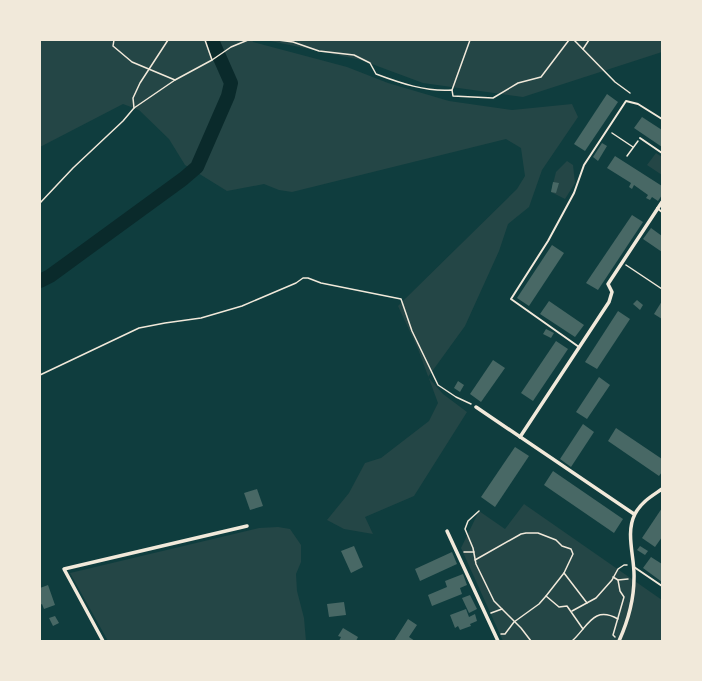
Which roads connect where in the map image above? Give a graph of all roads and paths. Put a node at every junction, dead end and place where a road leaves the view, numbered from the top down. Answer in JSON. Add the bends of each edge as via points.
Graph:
{"nodes":[{"id":1,"x":114,"y":40,"type":"edge"},
{"id":2,"x":168,"y":40,"type":"edge"},
{"id":3,"x":205,"y":40,"type":"edge"},
{"id":4,"x":248,"y":40,"type":"edge"},
{"id":5,"x":278,"y":40,"type":"edge"},
{"id":6,"x":470,"y":40,"type":"edge"},
{"id":7,"x":569,"y":40,"type":"edge"},
{"id":8,"x":574,"y":40,"type":"edge"},
{"id":9,"x":589,"y":40,"type":"edge"},
{"id":10,"x":583,"y":49,"type":"junction"},
{"id":11,"x":212,"y":60,"type":"junction"},
{"id":12,"x":148,"y":69,"type":"junction"},
{"id":13,"x":175,"y":80,"type":"junction"},
{"id":14,"x":452,"y":90,"type":"junction"},
{"id":15,"x":630,"y":93,"type":"dead end"},
{"id":16,"x":134,"y":108,"type":"junction"},
{"id":17,"x":662,"y":119,"type":"edge"},
{"id":18,"x":608,"y":130,"type":"junction"},
{"id":19,"x":640,"y":138,"type":"joint"},
{"id":20,"x":633,"y":147,"type":"junction"},
{"id":21,"x":662,"y":153,"type":"edge"},
{"id":22,"x":627,"y":156,"type":"dead end"},
{"id":23,"x":662,"y":202,"type":"edge"},
{"id":24,"x":40,"y":203,"type":"edge"},
{"id":25,"x":657,"y":208,"type":"junction"},
{"id":26,"x":662,"y":212,"type":"edge"},
{"id":27,"x":622,"y":263,"type":"junction"},
{"id":28,"x":662,"y":289,"type":"edge"},
{"id":29,"x":579,"y":347,"type":"junction"},
{"id":30,"x":40,"y":375,"type":"edge"},
{"id":31,"x":476,"y":407,"type":"joint"},
{"id":32,"x":520,"y":437,"type":"junction"},
{"id":33,"x":662,"y":489,"type":"edge"},
{"id":34,"x":479,"y":511,"type":"dead end"},
{"id":35,"x":634,"y":514,"type":"junction"},
{"id":36,"x":247,"y":526,"type":"dead end"},
{"id":37,"x":447,"y":531,"type":"dead end"},
{"id":38,"x":457,"y":551,"type":"junction"},
{"id":39,"x":474,"y":552,"type":"junction"},
{"id":40,"x":475,"y":560,"type":"junction"},
{"id":41,"x":633,"y":566,"type":"junction"},
{"id":42,"x":564,"y":573,"type":"junction"},
{"id":43,"x":613,"y":577,"type":"junction"},
{"id":44,"x":634,"y":578,"type":"junction"},
{"id":45,"x":618,"y":580,"type":"junction"},
{"id":46,"x":662,"y":586,"type":"edge"},
{"id":47,"x":546,"y":596,"type":"junction"},
{"id":48,"x":588,"y":603,"type":"junction"},
{"id":49,"x":502,"y":608,"type":"junction"},
{"id":50,"x":572,"y":611,"type":"junction"},
{"id":51,"x":486,"y":615,"type":"junction"},
{"id":52,"x":618,"y":619,"type":"junction"},
{"id":53,"x":514,"y":622,"type":"junction"},
{"id":54,"x":583,"y":629,"type":"junction"},
{"id":55,"x":495,"y":634,"type":"junction"},
{"id":56,"x":103,"y":641,"type":"edge"},
{"id":57,"x":498,"y":641,"type":"edge"},
{"id":58,"x":531,"y":641,"type":"edge"},
{"id":59,"x":572,"y":641,"type":"edge"},
{"id":60,"x":619,"y":641,"type":"edge"}],
"edges":[{"from":1,"to":12,"type":"path","via":[[114,46],[132,62]]},
{"from":2,"to":12,"type":"path"},
{"from":3,"to":11,"type":"path"},
{"from":4,"to":11,"type":"path","via":[[231,47]]},
{"from":5,"to":14,"type":"path","via":[[319,51],[354,55],[370,63],[376,74],[438,92]]},
{"from":6,"to":14,"type":"path"},
{"from":7,"to":14,"type":"path","via":[[540,77],[518,82],[493,98],[453,96]]},
{"from":8,"to":10,"type":"path"},
{"from":9,"to":10,"type":"path"},
{"from":10,"to":15,"type":"path","via":[[615,82]]},
{"from":11,"to":13,"type":"path"},
{"from":12,"to":13,"type":"path"},
{"from":12,"to":16,"type":"path","via":[[133,98]]},
{"from":13,"to":16,"type":"path"},
{"from":16,"to":24,"type":"path"},
{"from":17,"to":18,"type":"lane","via":[[638,104],[626,101]]},
{"from":18,"to":20,"type":"path"},
{"from":18,"to":29,"type":"lane","via":[[584,165],[574,193],[548,241],[511,299]]},
{"from":19,"to":20,"type":"path"},
{"from":19,"to":21,"type":"lane"},
{"from":20,"to":22,"type":"path"},
{"from":23,"to":25,"type":"street"},
{"from":25,"to":26,"type":"lane"},
{"from":25,"to":27,"type":"street"},
{"from":27,"to":28,"type":"path"},
{"from":27,"to":29,"type":"street","via":[[608,284],[612,292],[609,302]]},
{"from":29,"to":32,"type":"street"},
{"from":30,"to":31,"type":"path","via":[[139,328],[215,314],[242,306],[308,278],[321,283],[401,299],[412,331],[438,385]]},
{"from":31,"to":32,"type":"street"},
{"from":32,"to":35,"type":"street"},
{"from":33,"to":35,"type":"street","via":[[641,504]]},
{"from":34,"to":39,"type":"path","via":[[468,521],[465,529]]},
{"from":35,"to":41,"type":"street","via":[[630,528]]},
{"from":36,"to":56,"type":"street","via":[[64,569]]},
{"from":37,"to":38,"type":"street"},
{"from":38,"to":39,"type":"path"},
{"from":38,"to":51,"type":"street"},
{"from":39,"to":40,"type":"path"},
{"from":40,"to":42,"type":"path","via":[[521,534],[538,533],[571,549],[572,558]]},
{"from":40,"to":49,"type":"path","via":[[494,601]]},
{"from":41,"to":43,"type":"path","via":[[624,565]]},
{"from":41,"to":44,"type":"street"},
{"from":41,"to":46,"type":"lane"},
{"from":42,"to":47,"type":"path"},
{"from":42,"to":48,"type":"path"},
{"from":43,"to":45,"type":"path"},
{"from":43,"to":48,"type":"path","via":[[596,598]]},
{"from":44,"to":45,"type":"path"},
{"from":44,"to":60,"type":"street","via":[[630,613]]},
{"from":45,"to":52,"type":"path","via":[[624,597]]},
{"from":47,"to":50,"type":"path","via":[[558,607],[567,606]]},
{"from":47,"to":53,"type":"path"},
{"from":48,"to":50,"type":"path"},
{"from":49,"to":51,"type":"path"},
{"from":49,"to":53,"type":"path"},
{"from":50,"to":54,"type":"path"},
{"from":51,"to":55,"type":"street"},
{"from":52,"to":54,"type":"path","via":[[601,614],[595,616]]},
{"from":52,"to":60,"type":"path","via":[[613,635]]},
{"from":53,"to":55,"type":"path","via":[[504,634]]},
{"from":53,"to":58,"type":"path"},
{"from":54,"to":59,"type":"path"},
{"from":55,"to":57,"type":"street"}]}
